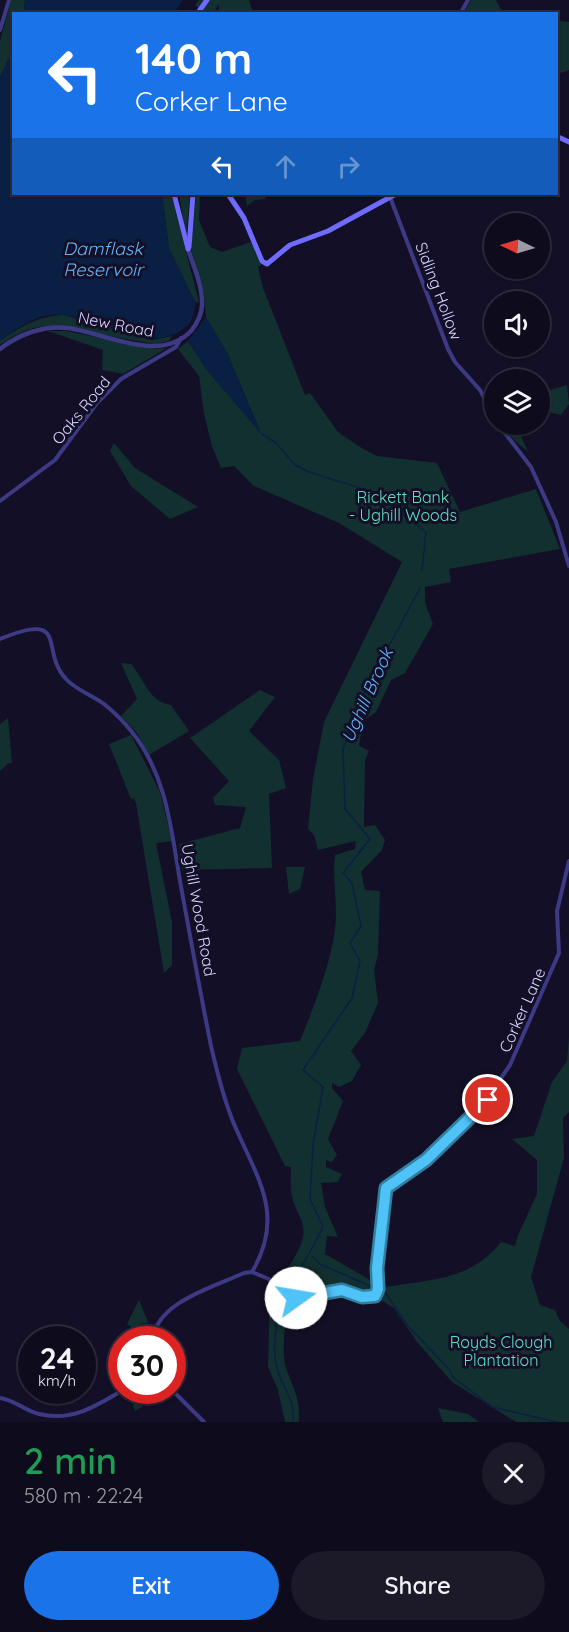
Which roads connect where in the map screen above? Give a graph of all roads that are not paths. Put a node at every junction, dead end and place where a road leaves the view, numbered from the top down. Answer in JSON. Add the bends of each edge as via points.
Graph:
{"nodes":[{"id":1,"x":9,"y":0,"type":"edge"},
{"id":2,"x":0,"y":30,"type":"edge"},
{"id":3,"x":174,"y":195,"type":"edge"},
{"id":4,"x":193,"y":195,"type":"edge"},
{"id":5,"x":229,"y":195,"type":"edge"},
{"id":6,"x":393,"y":195,"type":"edge"},
{"id":7,"x":188,"y":249,"type":"junction"},
{"id":8,"x":182,"y":338,"type":"junction"},
{"id":9,"x":0,"y":349,"type":"edge"},
{"id":10,"x":484,"y":397,"type":"edge"},
{"id":11,"x":506,"y":435,"type":"edge"},
{"id":12,"x":0,"y":501,"type":"edge"},
{"id":13,"x":569,"y":566,"type":"edge"},
{"id":14,"x":0,"y":639,"type":"edge"},
{"id":15,"x":569,"y":861,"type":"edge"},
{"id":16,"x":252,"y":1272,"type":"junction"},
{"id":17,"x":160,"y":1326,"type":"edge"},
{"id":18,"x":0,"y":1398,"type":"edge"},
{"id":19,"x":108,"y":1398,"type":"edge"},
{"id":20,"x":186,"y":1404,"type":"edge"},
{"id":21,"x":204,"y":1422,"type":"edge"}],
"edges":[{"from":1,"to":2,"type":"street"},
{"from":3,"to":7,"type":"main road"},
{"from":4,"to":7,"type":"main road"},
{"from":5,"to":6,"type":"main road","via":[[267,264],[290,244],[328,231]]},
{"from":6,"to":10,"type":"street","name":"Sidling Hollow","via":[[448,348]]},
{"from":7,"to":8,"type":"street","via":[[202,304],[197,323]]},
{"from":8,"to":9,"type":"street","name":"New Road","via":[[156,346],[68,328],[50,328],[25,333]]},
{"from":8,"to":12,"type":"street","name":"Oaks Road","via":[[176,347],[121,379],[97,403],[55,460]]},
{"from":11,"to":13,"type":"street","via":[[531,467],[556,522]]},
{"from":14,"to":16,"type":"street","name":"Ughill Wood Road","via":[[30,629],[48,635],[64,678],[102,702],[127,726],[152,765],[167,799],[212,1048],[229,1112],[259,1177],[268,1209],[269,1225],[262,1254]]},
{"from":15,"to":16,"type":"street","name":"Corker Lane","via":[[557,911],[559,953],[510,1065],[479,1110],[426,1160],[386,1188],[375,1296],[362,1297],[342,1290],[285,1301],[276,1282]]},
{"from":16,"to":17,"type":"street","via":[[183,1301]]},
{"from":18,"to":19,"type":"street","via":[[39,1414],[66,1416],[84,1412]]},
{"from":20,"to":21,"type":"street"}]}
